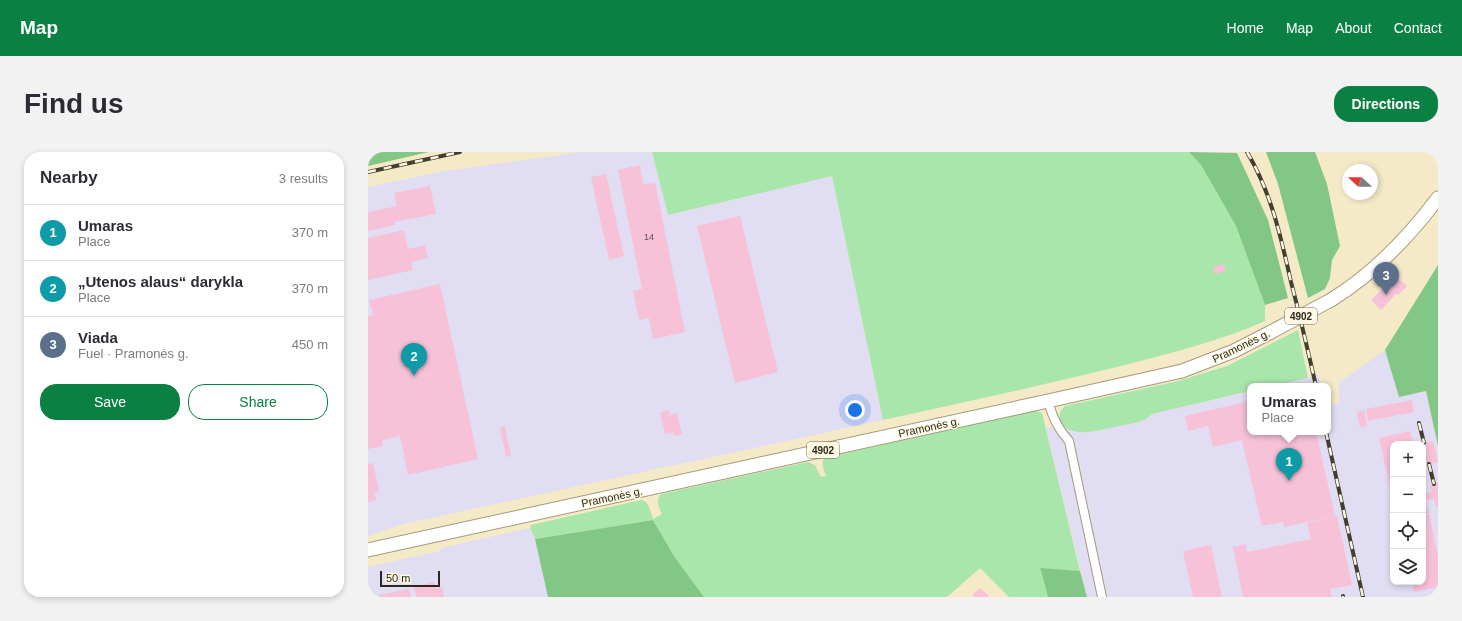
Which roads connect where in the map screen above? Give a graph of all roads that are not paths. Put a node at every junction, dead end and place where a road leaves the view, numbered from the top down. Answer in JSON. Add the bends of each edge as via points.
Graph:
{"nodes":[{"id":1,"x":1438,"y":198,"type":"edge"},
{"id":2,"x":1048,"y":401,"type":"junction"},
{"id":3,"x":368,"y":550,"type":"edge"},
{"id":4,"x":1102,"y":597,"type":"edge"}],
"edges":[{"from":1,"to":2,"type":"highway","name":"Pramonės g.","number":"4902","bridge":true,"via":[[1370,272],[1331,300],[1271,332],[1234,351],[1182,371]]},
{"from":2,"to":3,"type":"highway","name":"Pramonės g.","number":"4902"},
{"from":2,"to":4,"type":"street","via":[[1052,417],[1069,441]]}]}
